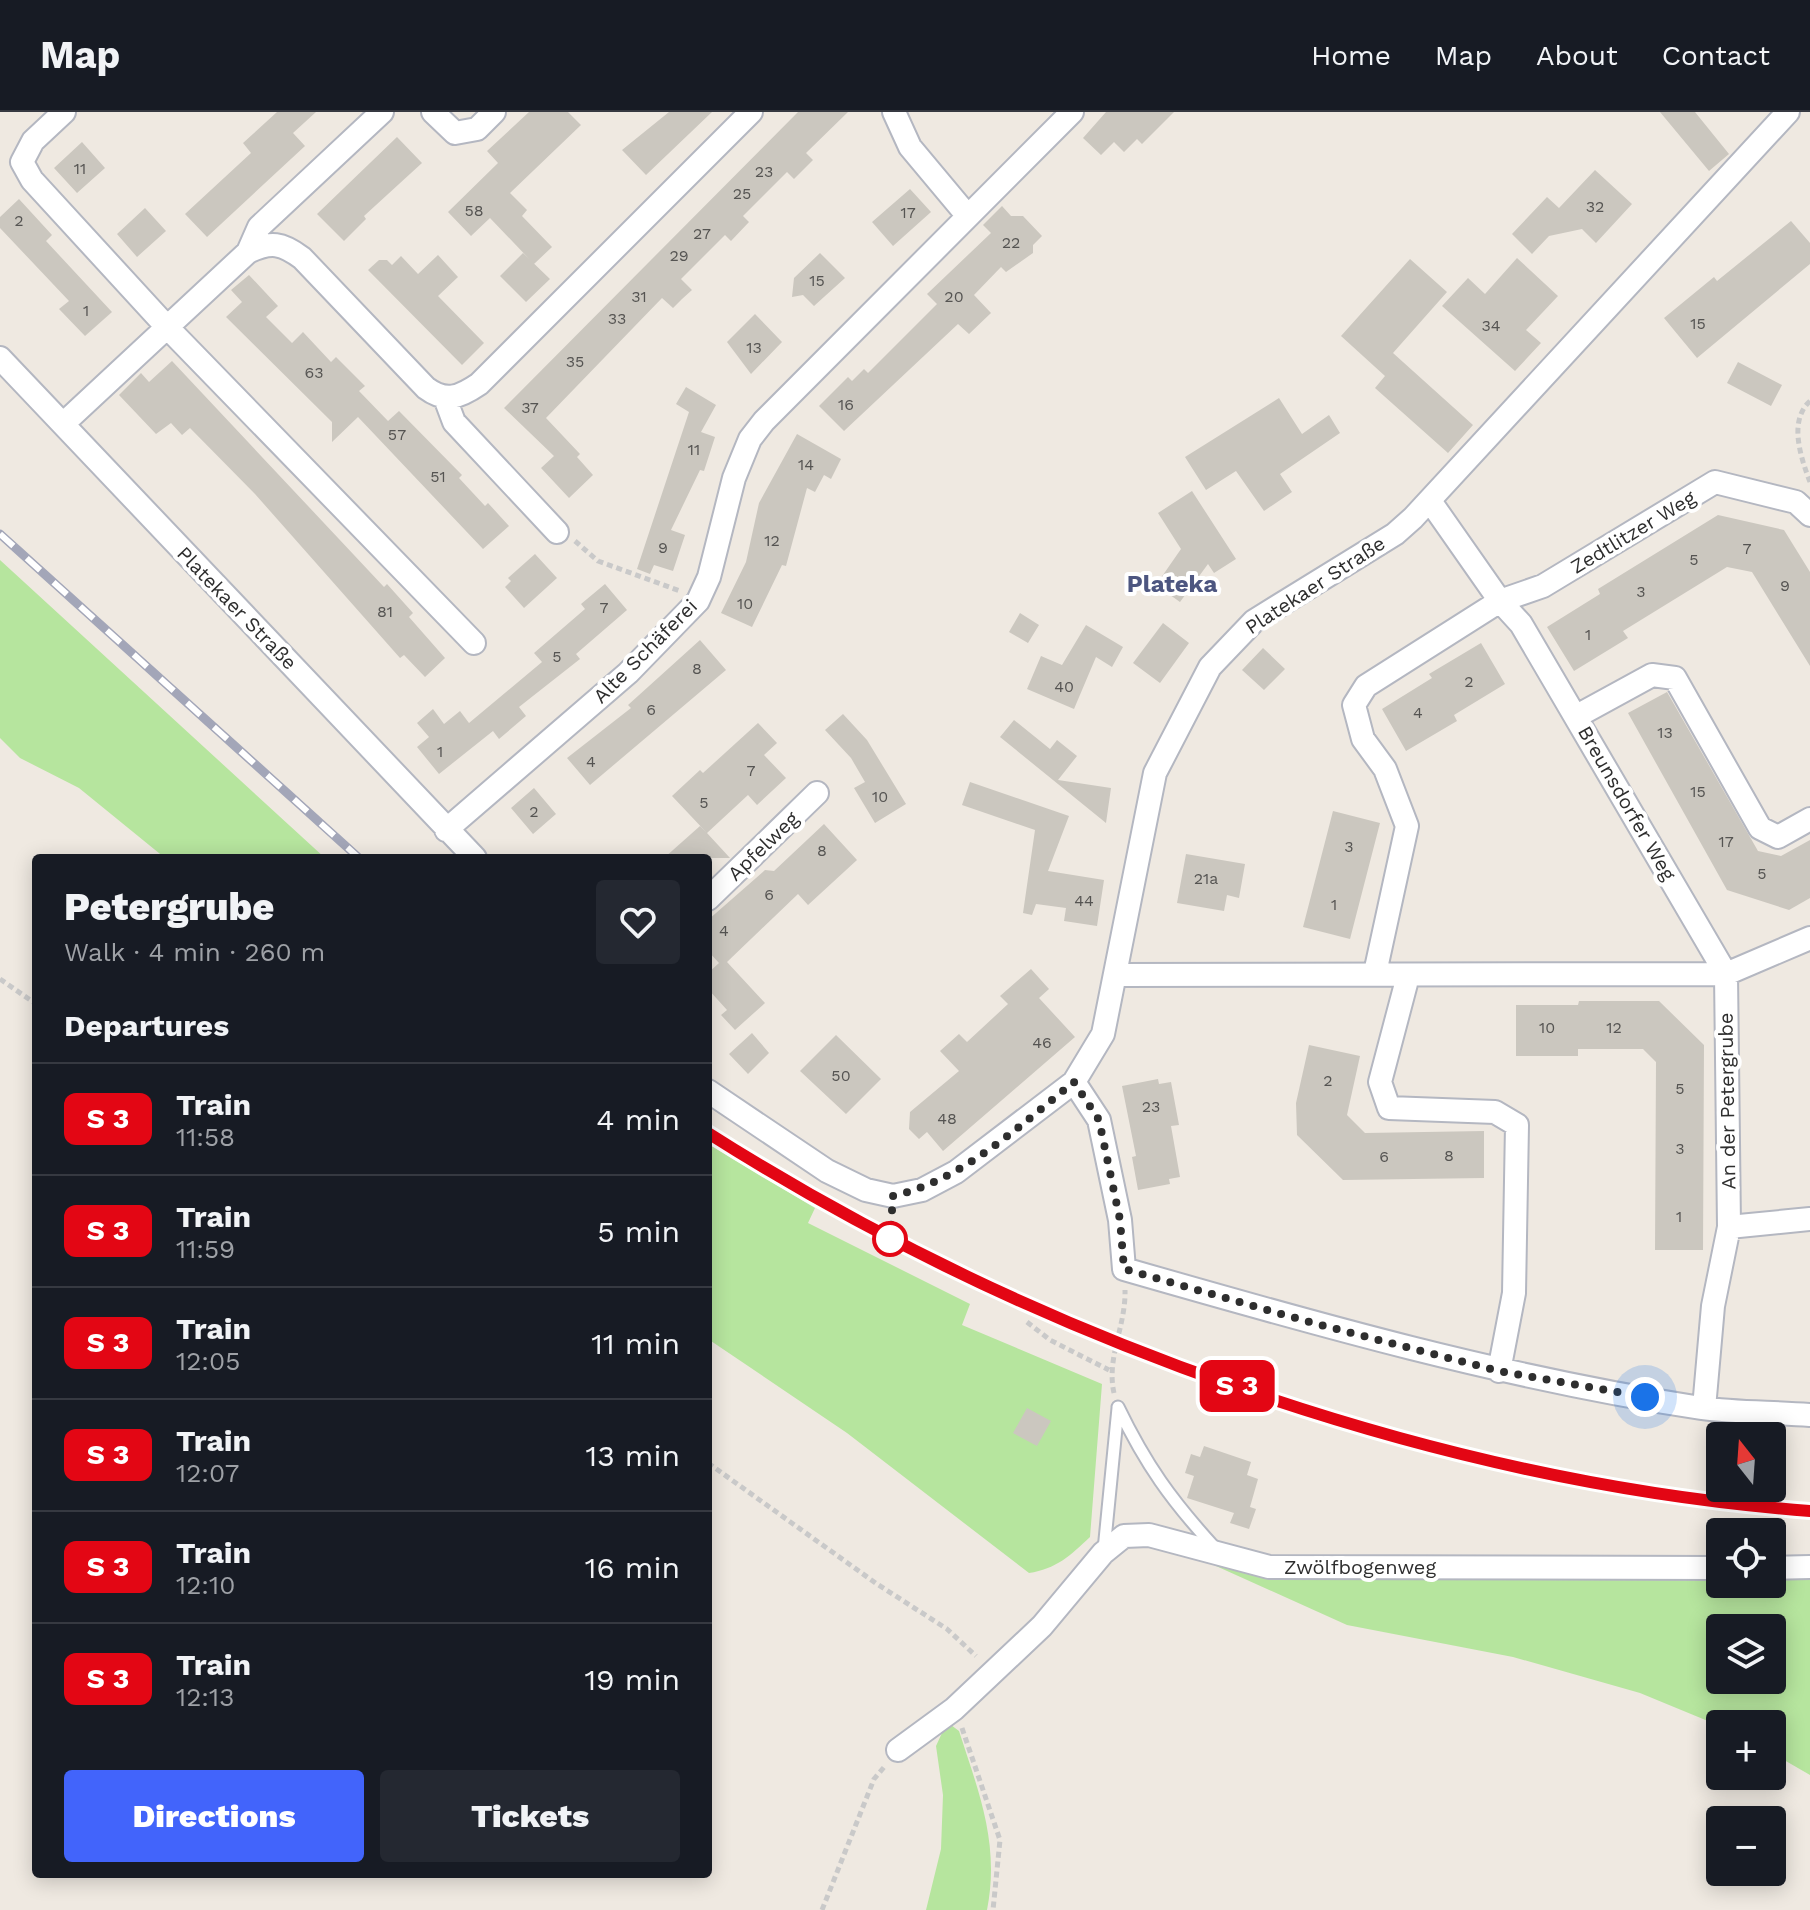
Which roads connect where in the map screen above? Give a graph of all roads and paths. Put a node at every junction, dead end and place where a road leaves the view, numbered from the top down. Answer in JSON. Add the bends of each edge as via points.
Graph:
{"nodes":[{"id":1,"x":64,"y":112,"type":"edge"},
{"id":2,"x":382,"y":112,"type":"edge"},
{"id":3,"x":433,"y":112,"type":"edge"},
{"id":4,"x":494,"y":112,"type":"edge"},
{"id":5,"x":751,"y":112,"type":"edge"},
{"id":6,"x":894,"y":112,"type":"edge"},
{"id":7,"x":1072,"y":112,"type":"edge"},
{"id":8,"x":1788,"y":112,"type":"edge"},
{"id":9,"x":966,"y":214,"type":"junction"},
{"id":10,"x":248,"y":252,"type":"junction"},
{"id":11,"x":166,"y":326,"type":"junction"},
{"id":12,"x":0,"y":358,"type":"edge"},
{"id":13,"x":445,"y":398,"type":"junction"},
{"id":14,"x":1810,"y":401,"type":"edge"},
{"id":15,"x":63,"y":424,"type":"junction"},
{"id":16,"x":1810,"y":482,"type":"edge"},
{"id":17,"x":1430,"y":501,"type":"junction"},
{"id":18,"x":1810,"y":515,"type":"edge"},
{"id":19,"x":557,"y":532,"type":"joint"},
{"id":20,"x":698,"y":601,"type":"junction"},
{"id":21,"x":1500,"y":601,"type":"junction"},
{"id":22,"x":474,"y":643,"type":"dead end"},
{"id":23,"x":1577,"y":716,"type":"junction"},
{"id":24,"x":817,"y":793,"type":"dead end"},
{"id":25,"x":1810,"y":819,"type":"edge"},
{"id":26,"x":446,"y":830,"type":"junction"},
{"id":27,"x":471,"y":854,"type":"edge"},
{"id":28,"x":712,"y":895,"type":"edge"},
{"id":29,"x":1810,"y":938,"type":"edge"},
{"id":30,"x":1375,"y":973,"type":"junction"},
{"id":31,"x":1726,"y":974,"type":"junction"},
{"id":32,"x":1117,"y":975,"type":"junction"},
{"id":33,"x":1408,"y":976,"type":"junction"},
{"id":34,"x":0,"y":979,"type":"edge"},
{"id":35,"x":32,"y":1001,"type":"edge"},
{"id":36,"x":1074,"y":1082,"type":"junction"},
{"id":37,"x":712,"y":1094,"type":"edge"},
{"id":38,"x":1810,"y":1219,"type":"edge"},
{"id":39,"x":1729,"y":1227,"type":"junction"},
{"id":40,"x":1124,"y":1269,"type":"junction"},
{"id":41,"x":1027,"y":1322,"type":"dead end"},
{"id":42,"x":1109,"y":1370,"type":"junction"},
{"id":43,"x":1499,"y":1371,"type":"junction"},
{"id":44,"x":1118,"y":1407,"type":"junction"},
{"id":45,"x":1704,"y":1408,"type":"junction"},
{"id":46,"x":1810,"y":1415,"type":"edge"},
{"id":47,"x":712,"y":1466,"type":"edge"},
{"id":48,"x":1218,"y":1551,"type":"junction"},
{"id":49,"x":1103,"y":1553,"type":"junction"},
{"id":50,"x":1810,"y":1567,"type":"edge"},
{"id":51,"x":1706,"y":1568,"type":"edge"},
{"id":52,"x":1786,"y":1568,"type":"edge"},
{"id":53,"x":991,"y":1672,"type":"junction"},
{"id":54,"x":954,"y":1709,"type":"junction"},
{"id":55,"x":898,"y":1750,"type":"joint"},
{"id":56,"x":822,"y":1910,"type":"edge"},
{"id":57,"x":993,"y":1910,"type":"edge"}],
"edges":[{"from":1,"to":11,"type":"street","via":[[33,141],[22,162],[32,180]]},
{"from":2,"to":10,"type":"street","via":[[259,227]]},
{"from":3,"to":4,"type":"street","via":[[455,133],[477,129]]},
{"from":5,"to":13,"type":"street","via":[[479,384],[463,395]]},
{"from":6,"to":9,"type":"street","via":[[910,147]]},
{"from":7,"to":9,"type":"street","name":"Alte Schäferei"},
{"from":8,"to":17,"type":"street","name":"Platekaer Straße"},
{"from":9,"to":20,"type":"street","name":"Alte Schäferei","via":[[750,439]]},
{"from":10,"to":11,"type":"street"},
{"from":10,"to":13,"type":"street","via":[[268,243],[286,246],[408,372]]},
{"from":11,"to":15,"type":"street"},
{"from":11,"to":22,"type":"street"},
{"from":12,"to":15,"type":"street","name":"Platekaer Straße"},
{"from":13,"to":19,"type":"street","via":[[454,422]]},
{"from":14,"to":16,"type":"path","via":[[1798,429],[1799,454]]},
{"from":15,"to":26,"type":"street","name":"Platekaer Straße"},
{"from":17,"to":21,"type":"street"},
{"from":17,"to":32,"type":"street","name":"Platekaer Straße","via":[[1395,534],[1254,621],[1210,667],[1155,773]]},
{"from":18,"to":21,"type":"street","name":"Zedtlitzer Weg","via":[[1796,502],[1715,482],[1543,586]]},
{"from":19,"to":20,"type":"path","via":[[598,561],[669,585]]},
{"from":20,"to":26,"type":"street","name":"Alte Schäferei","via":[[628,673]]},
{"from":21,"to":23,"type":"street","via":[[1521,624]]},
{"from":21,"to":30,"type":"street","name":"Zedtlitzer Weg","via":[[1366,686],[1354,705],[1363,739],[1385,769],[1407,826]]},
{"from":23,"to":25,"type":"street","name":"Breunsdorfer Weg","via":[[1652,675],[1675,678],[1760,828],[1778,837]]},
{"from":23,"to":31,"type":"street","name":"Breunsdorfer Weg"},
{"from":24,"to":28,"type":"street","name":"Apfelweg"},
{"from":26,"to":27,"type":"street","name":"Platekaer Straße"},
{"from":29,"to":31,"type":"street"},
{"from":30,"to":32,"type":"street"},
{"from":30,"to":33,"type":"street"},
{"from":31,"to":33,"type":"street"},
{"from":31,"to":39,"type":"street","name":"An der Petergrube"},
{"from":32,"to":36,"type":"street","name":"Platekaer Straße","via":[[1103,1034]]},
{"from":33,"to":43,"type":"street","via":[[1380,1082],[1389,1108],[1495,1112],[1517,1125],[1514,1293]]},
{"from":34,"to":35,"type":"path"},
{"from":36,"to":37,"type":"street","name":"Platekaer Straße","via":[[956,1172],[922,1190],[893,1196],[827,1171]]},
{"from":36,"to":40,"type":"street","via":[[1099,1120],[1120,1220]]},
{"from":38,"to":39,"type":"street"},
{"from":39,"to":45,"type":"street","name":"An der Petergrube","via":[[1713,1306]]},
{"from":40,"to":42,"type":"path","via":[[1126,1315]]},
{"from":40,"to":43,"type":"street"},
{"from":41,"to":42,"type":"path"},
{"from":42,"to":44,"type":"path"},
{"from":43,"to":45,"type":"street"},
{"from":44,"to":48,"type":"lane","via":[[1142,1459]]},
{"from":44,"to":49,"type":"lane"},
{"from":45,"to":46,"type":"street"},
{"from":47,"to":53,"type":"path","via":[[947,1629]]},
{"from":48,"to":49,"type":"street","name":"Zwölfbogenweg","via":[[1149,1535],[1124,1536]]},
{"from":48,"to":51,"type":"street","name":"Zwölfbogenweg","via":[[1269,1567]]},
{"from":49,"to":53,"type":"street","name":"Zwölfbogenweg","via":[[1042,1626]]},
{"from":50,"to":52,"type":"street"},
{"from":53,"to":54,"type":"street","name":"Zwölfbogenweg"},
{"from":54,"to":55,"type":"street","name":"Zwölfbogenweg"},
{"from":54,"to":57,"type":"path","via":[[1000,1840]]},
{"from":55,"to":56,"type":"path","via":[[874,1779]]}]}
